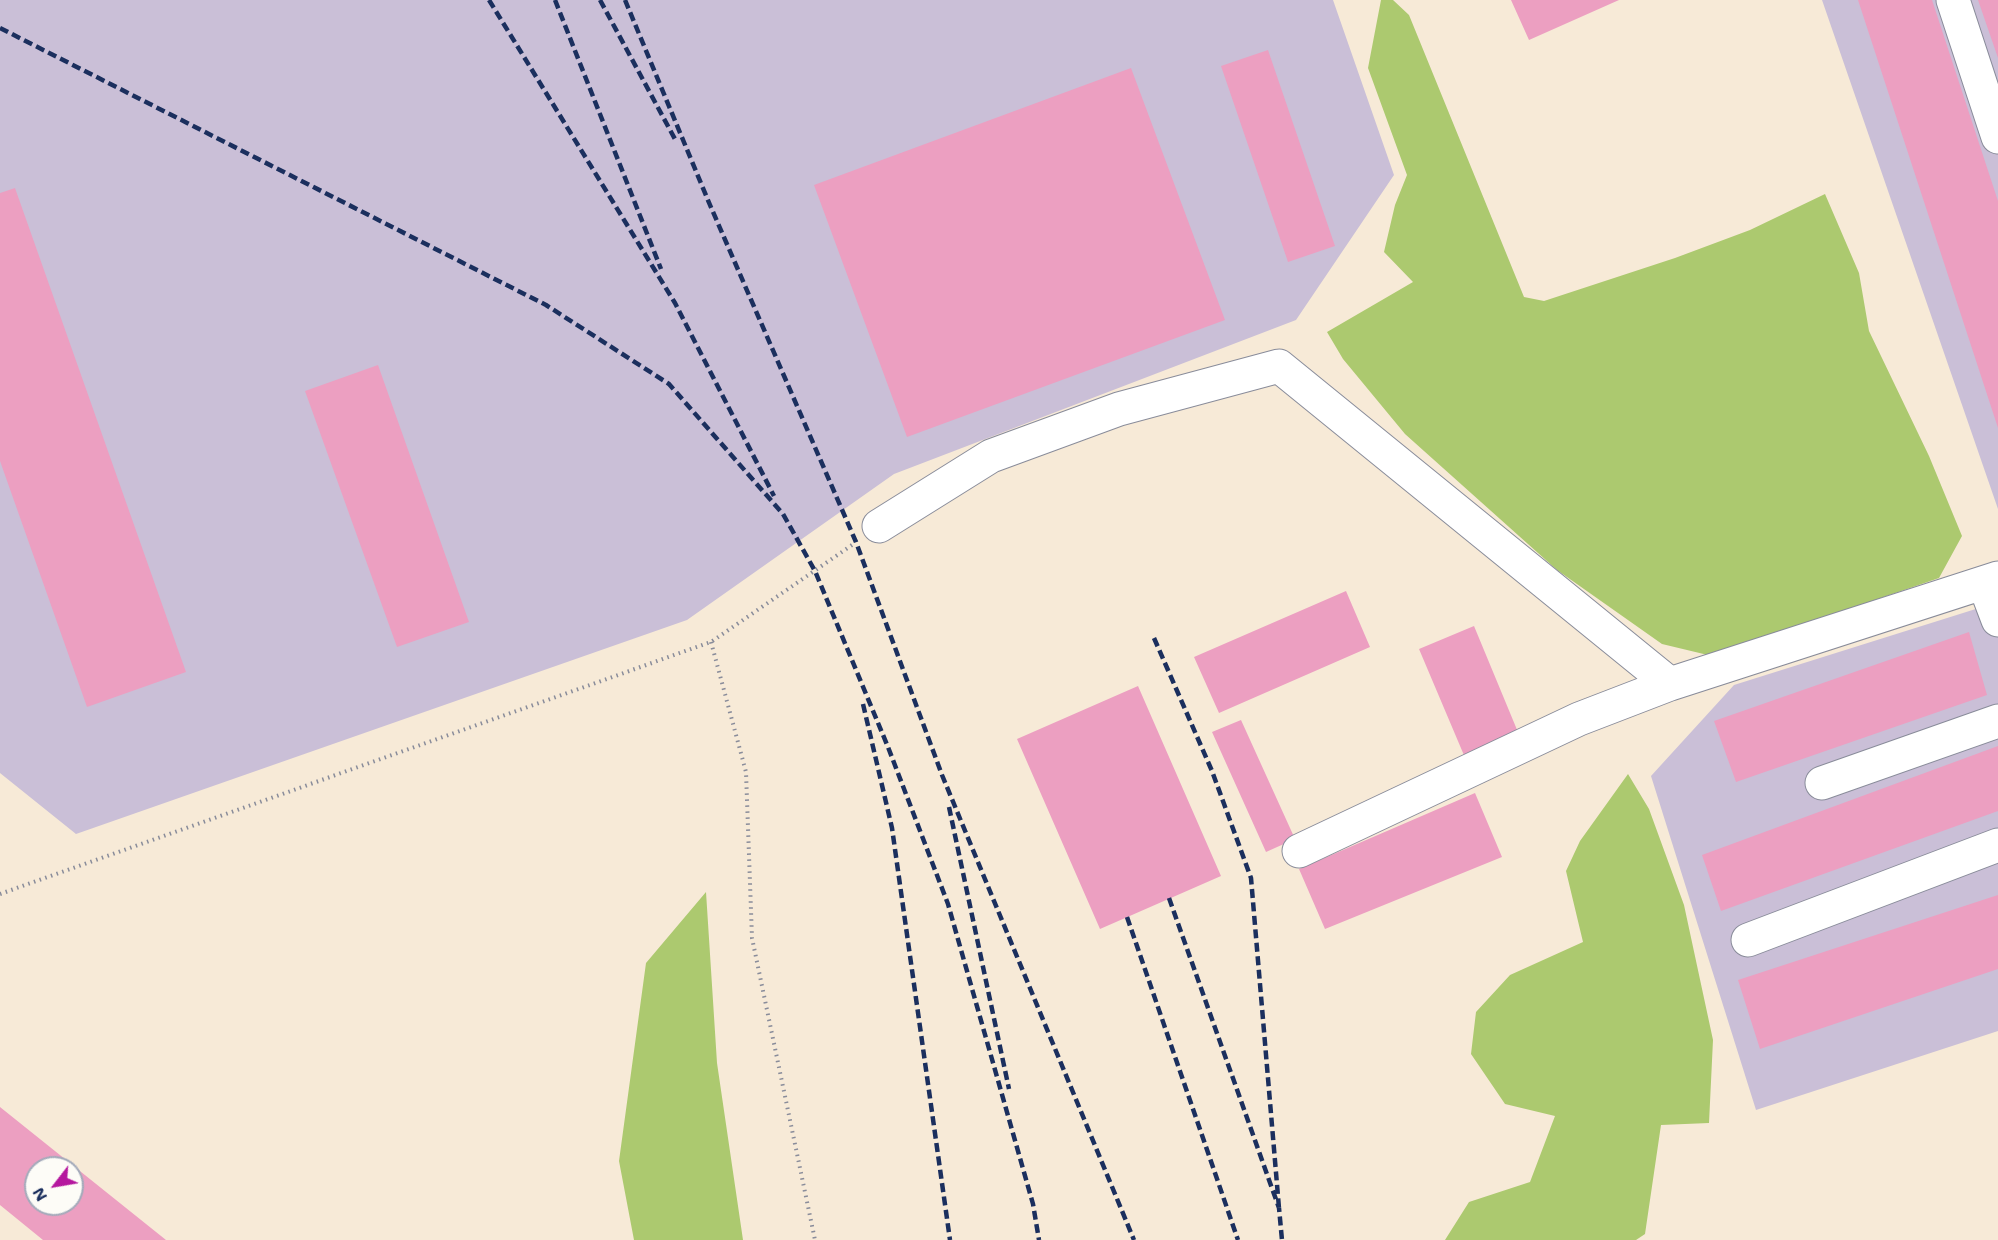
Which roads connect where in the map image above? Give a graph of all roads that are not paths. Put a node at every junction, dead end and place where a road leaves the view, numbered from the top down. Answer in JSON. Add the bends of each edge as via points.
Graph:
{"nodes":[{"id":1,"x":1953,"y":0,"type":"edge"},
{"id":2,"x":1998,"y":137,"type":"edge"},
{"id":3,"x":879,"y":526,"type":"road end"},
{"id":4,"x":1991,"y":581,"type":"edge"},
{"id":5,"x":1998,"y":620,"type":"edge"},
{"id":6,"x":1670,"y":684,"type":"junction"},
{"id":7,"x":1998,"y":721,"type":"edge"},
{"id":8,"x":1822,"y":783,"type":"dead end"},
{"id":9,"x":1998,"y":844,"type":"edge"},
{"id":10,"x":1299,"y":851,"type":"dead end"},
{"id":11,"x":1748,"y":940,"type":"dead end"}],
"edges":[{"from":1,"to":2,"type":"lane"},
{"from":3,"to":6,"type":"lane","via":[[991,456],[1119,409],[1279,366]]},
{"from":4,"to":5,"type":"lane"},
{"from":4,"to":6,"type":"lane"},
{"from":6,"to":10,"type":"lane","via":[[1579,719]]},
{"from":7,"to":8,"type":"lane"},
{"from":9,"to":11,"type":"lane"}]}
